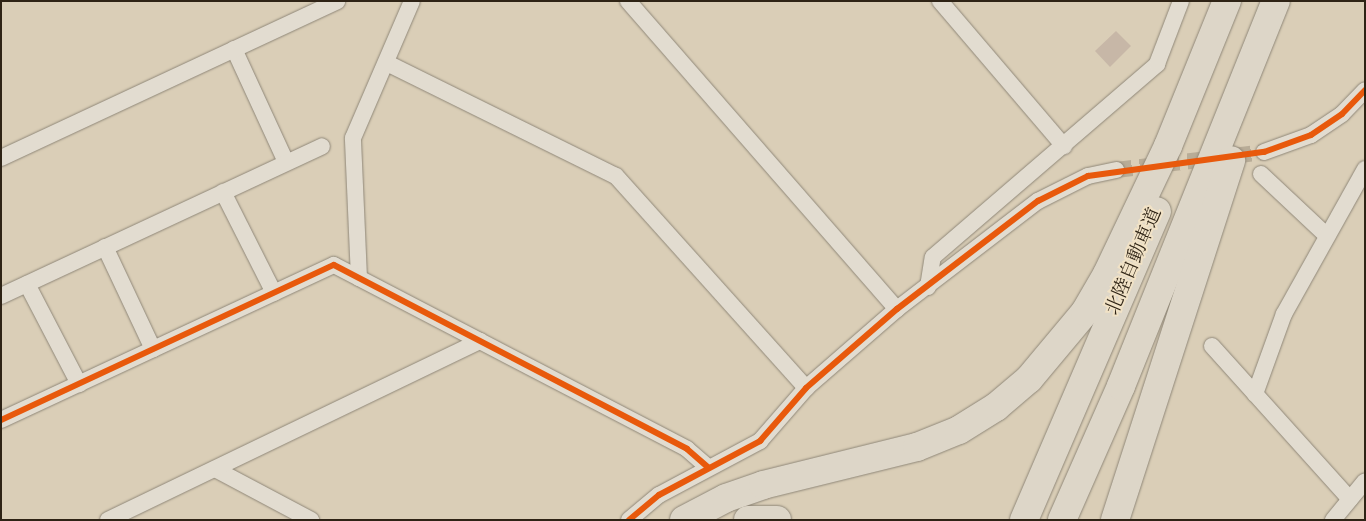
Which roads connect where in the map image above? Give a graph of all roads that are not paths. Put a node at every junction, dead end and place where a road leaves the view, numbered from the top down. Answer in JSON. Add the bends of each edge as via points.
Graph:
{"nodes":[{"id":1,"x":337,"y":1,"type":"edge"},
{"id":2,"x":412,"y":1,"type":"edge"},
{"id":3,"x":628,"y":1,"type":"edge"},
{"id":4,"x":940,"y":1,"type":"edge"},
{"id":5,"x":1181,"y":1,"type":"edge"},
{"id":6,"x":1228,"y":1,"type":"edge"},
{"id":7,"x":1239,"y":1,"type":"edge"},
{"id":8,"x":1276,"y":1,"type":"edge"},
{"id":9,"x":1282,"y":1,"type":"edge"},
{"id":10,"x":234,"y":49,"type":"junction"},
{"id":11,"x":387,"y":63,"type":"junction"},
{"id":12,"x":1365,"y":90,"type":"edge"},
{"id":13,"x":322,"y":146,"type":"dead end"},
{"id":14,"x":1064,"y":146,"type":"junction"},
{"id":15,"x":1264,"y":152,"type":"tunnel mouth"},
{"id":16,"x":1,"y":158,"type":"edge"},
{"id":17,"x":286,"y":162,"type":"junction"},
{"id":18,"x":1365,"y":169,"type":"edge"},
{"id":19,"x":1116,"y":170,"type":"tunnel mouth"},
{"id":20,"x":1261,"y":174,"type":"dead end"},
{"id":21,"x":223,"y":192,"type":"junction"},
{"id":22,"x":1326,"y":235,"type":"junction"},
{"id":23,"x":105,"y":247,"type":"junction"},
{"id":24,"x":359,"y":278,"type":"junction"},
{"id":25,"x":27,"y":284,"type":"junction"},
{"id":26,"x":928,"y":287,"type":"junction"},
{"id":27,"x":274,"y":293,"type":"junction"},
{"id":28,"x":1,"y":296,"type":"edge"},
{"id":29,"x":897,"y":309,"type":"junction"},
{"id":30,"x":480,"y":341,"type":"junction"},
{"id":31,"x":1212,"y":346,"type":"dead end"},
{"id":32,"x":153,"y":349,"type":"junction"},
{"id":33,"x":80,"y":384,"type":"junction"},
{"id":34,"x":806,"y":388,"type":"junction"},
{"id":35,"x":1256,"y":394,"type":"junction"},
{"id":36,"x":1,"y":420,"type":"edge"},
{"id":37,"x":708,"y":467,"type":"junction"},
{"id":38,"x":215,"y":469,"type":"junction"},
{"id":39,"x":1365,"y":480,"type":"edge"},
{"id":40,"x":1350,"y":499,"type":"junction"},
{"id":41,"x":108,"y":520,"type":"edge"},
{"id":42,"x":311,"y":520,"type":"edge"},
{"id":43,"x":629,"y":520,"type":"edge"},
{"id":44,"x":684,"y":520,"type":"edge"},
{"id":45,"x":748,"y":520,"type":"edge"},
{"id":46,"x":778,"y":520,"type":"edge"},
{"id":47,"x":1024,"y":520,"type":"edge"},
{"id":48,"x":1062,"y":520,"type":"edge"},
{"id":49,"x":1114,"y":520,"type":"edge"},
{"id":50,"x":1333,"y":520,"type":"edge"}],
"edges":[{"from":1,"to":10,"type":"street"},
{"from":2,"to":11,"type":"street"},
{"from":3,"to":29,"type":"street"},
{"from":4,"to":14,"type":"street"},
{"from":5,"to":14,"type":"street","via":[[1157,64]]},
{"from":6,"to":44,"type":"highway","via":[[1168,146],[1107,274],[1085,312],[1029,380],[973,421],[917,447],[763,485],[726,498]]},
{"from":7,"to":47,"type":"highway","name":"北陸自動車道","via":[[1170,178]]},
{"from":8,"to":48,"type":"highway","name":"北陸自動車道","via":[[1124,377]]},
{"from":9,"to":49,"type":"highway"},
{"from":10,"to":16,"type":"street"},
{"from":10,"to":17,"type":"street"},
{"from":11,"to":24,"type":"street","via":[[353,138]]},
{"from":11,"to":34,"type":"street","via":[[616,176]]},
{"from":12,"to":15,"type":"street","via":[[1342,114],[1311,135]]},
{"from":13,"to":17,"type":"street"},
{"from":14,"to":26,"type":"street","via":[[933,257]]},
{"from":17,"to":21,"type":"street"},
{"from":18,"to":22,"type":"street"},
{"from":19,"to":26,"type":"street","via":[[1088,176],[1038,201]]},
{"from":20,"to":22,"type":"street"},
{"from":21,"to":23,"type":"street"},
{"from":21,"to":27,"type":"street"},
{"from":22,"to":35,"type":"street","via":[[1284,314]]},
{"from":23,"to":25,"type":"street"},
{"from":23,"to":32,"type":"street"},
{"from":24,"to":27,"type":"street","via":[[334,265]]},
{"from":24,"to":30,"type":"street"},
{"from":25,"to":28,"type":"street"},
{"from":25,"to":33,"type":"street"},
{"from":26,"to":29,"type":"street"},
{"from":27,"to":32,"type":"street"},
{"from":29,"to":34,"type":"street"},
{"from":30,"to":37,"type":"street","via":[[687,449]]},
{"from":30,"to":38,"type":"street"},
{"from":31,"to":35,"type":"street"},
{"from":32,"to":33,"type":"street"},
{"from":33,"to":36,"type":"street"},
{"from":34,"to":37,"type":"street","via":[[760,441]]},
{"from":35,"to":40,"type":"street"},
{"from":37,"to":43,"type":"street","via":[[659,494]]},
{"from":38,"to":41,"type":"street"},
{"from":38,"to":42,"type":"street"},
{"from":39,"to":40,"type":"street"},
{"from":40,"to":50,"type":"street"},
{"from":45,"to":46,"type":"highway"}]}
